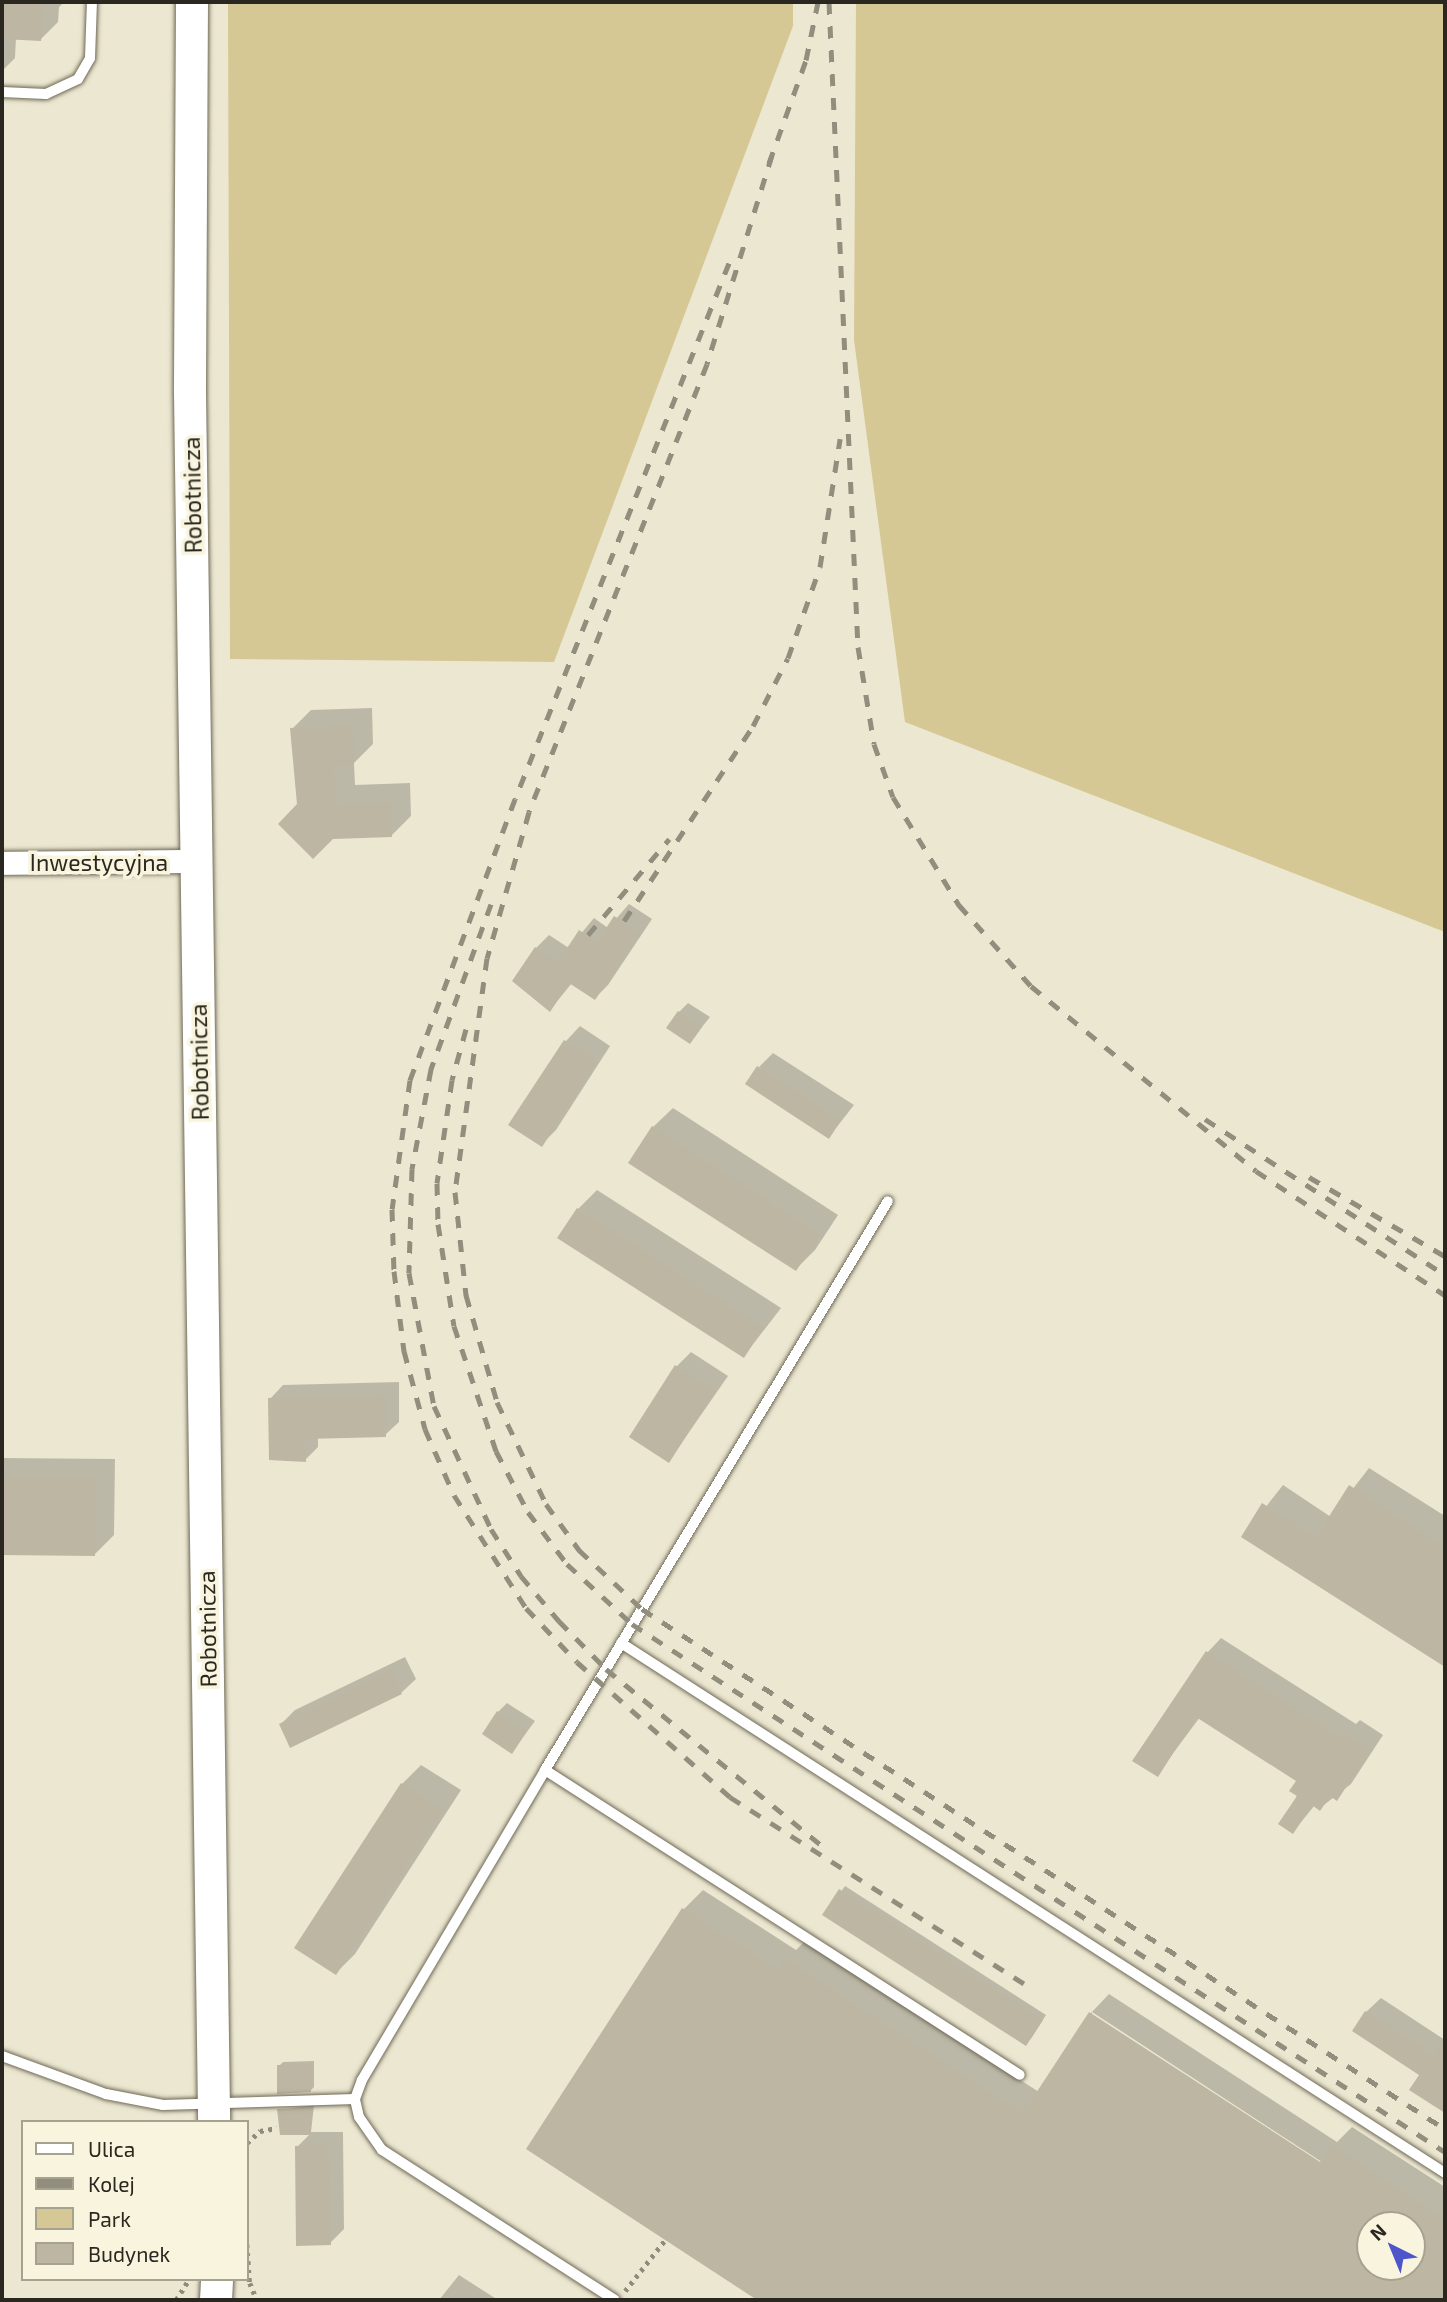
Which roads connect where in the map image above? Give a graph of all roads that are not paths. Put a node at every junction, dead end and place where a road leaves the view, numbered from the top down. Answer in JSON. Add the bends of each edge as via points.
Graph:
{"nodes":[{"id":1,"x":92,"y":2,"type":"edge"},
{"id":2,"x":192,"y":2,"type":"edge"},
{"id":3,"x":2,"y":92,"type":"edge"},
{"id":4,"x":196,"y":861,"type":"junction"},
{"id":5,"x":2,"y":863,"type":"edge"},
{"id":6,"x":888,"y":1201,"type":"dead end"},
{"id":7,"x":621,"y":1643,"type":"junction"},
{"id":8,"x":544,"y":1770,"type":"junction"},
{"id":9,"x":2,"y":2056,"type":"edge"},
{"id":10,"x":1020,"y":2076,"type":"dead end"},
{"id":11,"x":355,"y":2098,"type":"junction"},
{"id":12,"x":214,"y":2113,"type":"edge"},
{"id":13,"x":1445,"y":2173,"type":"edge"},
{"id":14,"x":217,"y":2281,"type":"edge"},
{"id":15,"x":216,"y":2300,"type":"edge"},
{"id":16,"x":617,"y":2300,"type":"edge"}],
"edges":[{"from":1,"to":3,"type":"lane","via":[[90,58],[78,79],[46,94]]},
{"from":2,"to":4,"type":"street","name":"Robotnicza"},
{"from":4,"to":5,"type":"street","name":"Inwestycyjna"},
{"from":4,"to":12,"type":"street","name":"Robotnicza"},
{"from":6,"to":7,"type":"lane"},
{"from":7,"to":8,"type":"lane"},
{"from":7,"to":13,"type":"lane"},
{"from":8,"to":10,"type":"lane"},
{"from":8,"to":11,"type":"lane"},
{"from":9,"to":12,"type":"lane","via":[[106,2094]]},
{"from":11,"to":12,"type":"lane"},
{"from":11,"to":16,"type":"lane","via":[[359,2117],[382,2150]]},
{"from":14,"to":15,"type":"street"}]}
